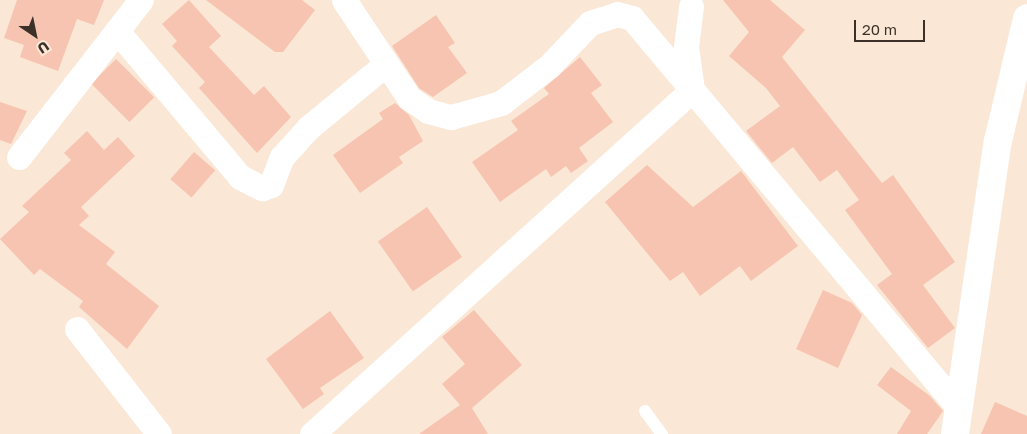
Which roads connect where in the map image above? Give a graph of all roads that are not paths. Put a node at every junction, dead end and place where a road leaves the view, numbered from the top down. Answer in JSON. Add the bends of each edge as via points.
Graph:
{"nodes":[{"id":1,"x":141,"y":0,"type":"edge"},
{"id":2,"x":344,"y":0,"type":"edge"},
{"id":3,"x":691,"y":6,"type":"dead end"},
{"id":4,"x":1027,"y":18,"type":"edge"},
{"id":5,"x":118,"y":32,"type":"junction"},
{"id":6,"x":386,"y":64,"type":"junction"},
{"id":7,"x":692,"y":90,"type":"junction"},
{"id":8,"x":19,"y":157,"type":"dead end"},
{"id":9,"x":77,"y":329,"type":"dead end"},
{"id":10,"x":644,"y":411,"type":"dead end"},
{"id":11,"x":959,"y":424,"type":"edge"},
{"id":12,"x":159,"y":434,"type":"edge"},
{"id":13,"x":312,"y":434,"type":"edge"},
{"id":14,"x":662,"y":434,"type":"edge"}],
"edges":[{"from":1,"to":5,"type":"street"},
{"from":2,"to":6,"type":"street"},
{"from":3,"to":7,"type":"street","via":[[686,47]]},
{"from":4,"to":11,"type":"street","via":[[998,141]]},
{"from":5,"to":6,"type":"street","via":[[240,177],[262,188],[271,184],[282,157],[308,128]]},
{"from":5,"to":8,"type":"street"},
{"from":6,"to":7,"type":"street","via":[[408,98],[428,112],[452,117],[475,113],[501,104],[525,87],[590,23],[617,14],[632,18]]},
{"from":7,"to":11,"type":"street"},
{"from":7,"to":13,"type":"street"},
{"from":9,"to":12,"type":"street"},
{"from":10,"to":14,"type":"lane"}]}
